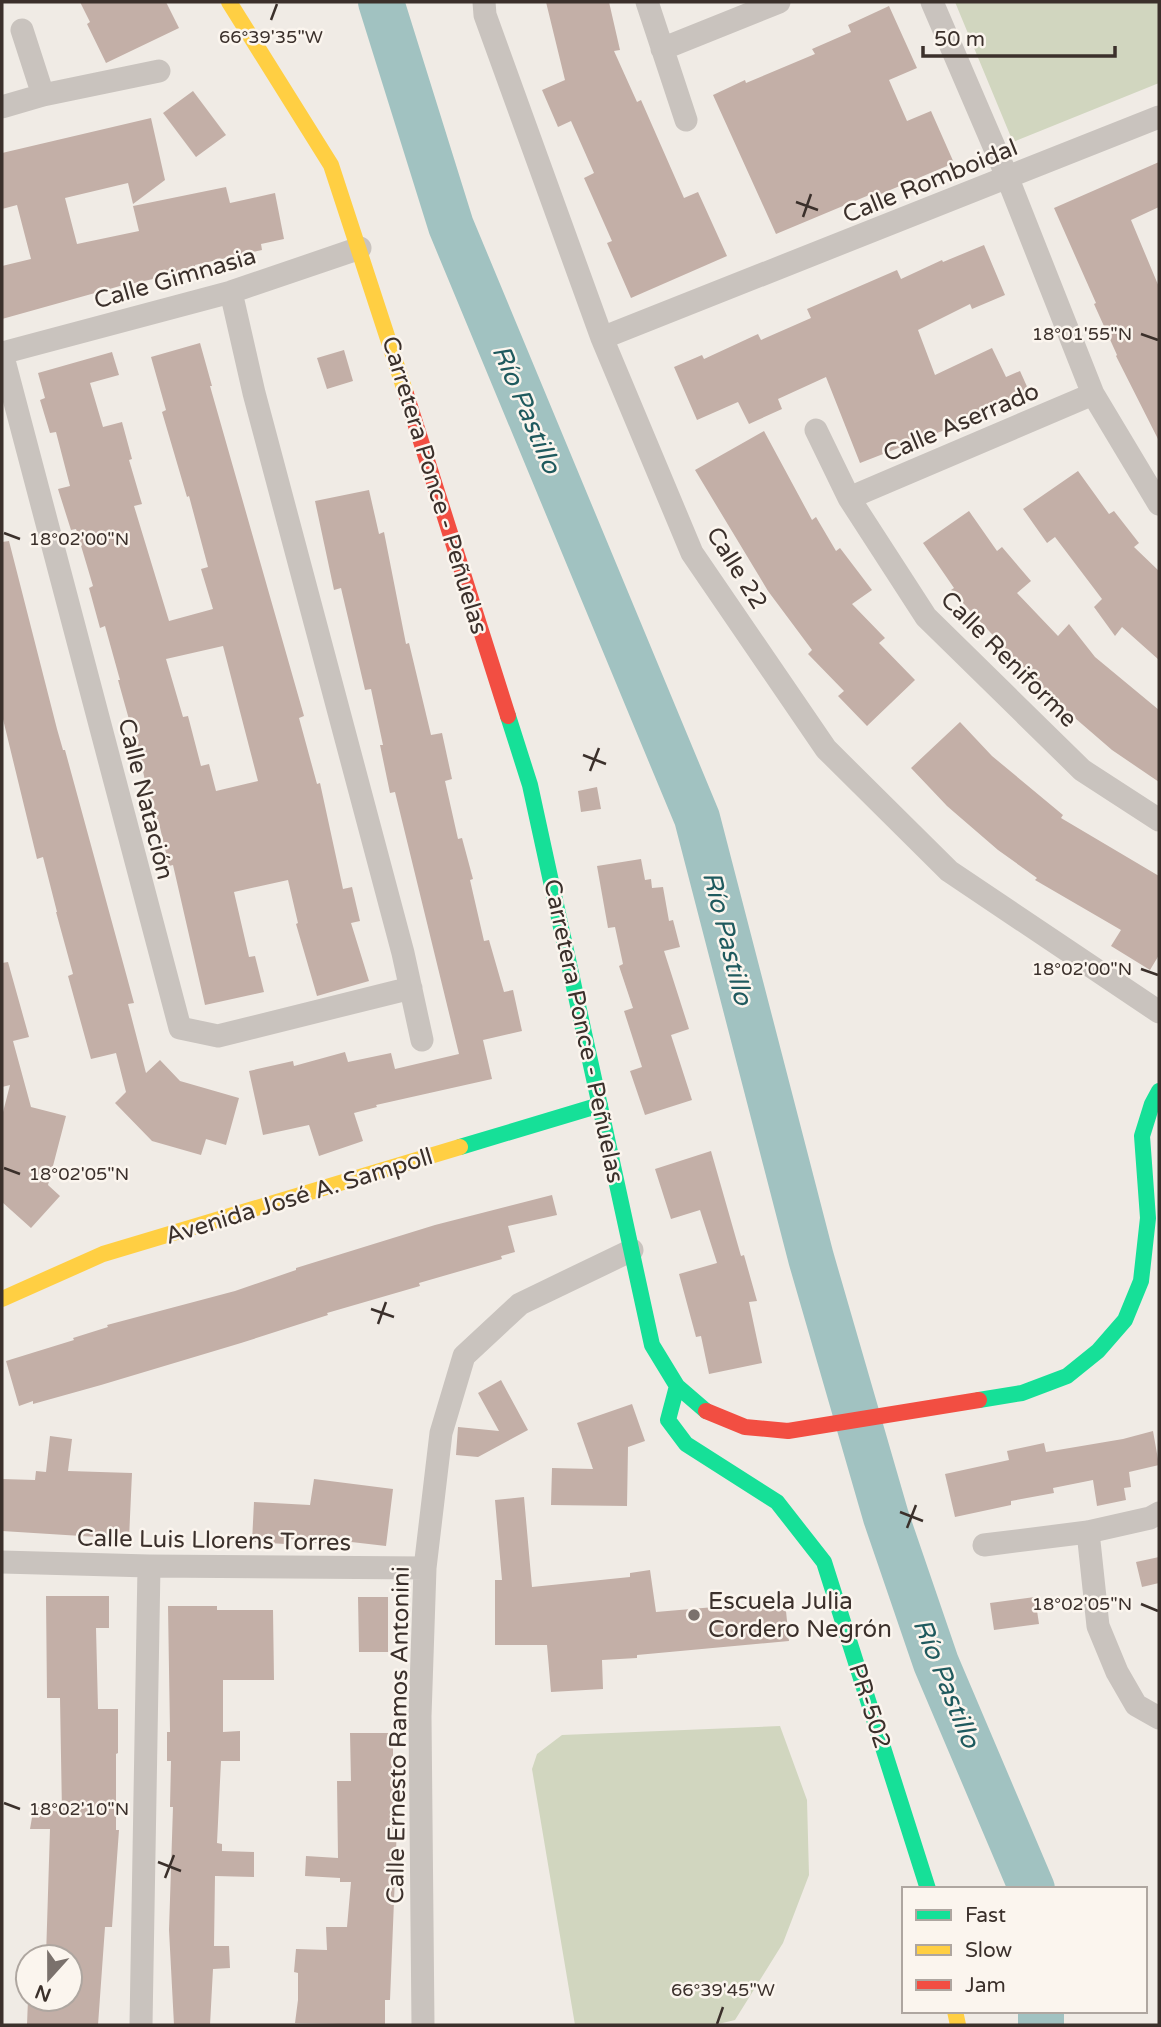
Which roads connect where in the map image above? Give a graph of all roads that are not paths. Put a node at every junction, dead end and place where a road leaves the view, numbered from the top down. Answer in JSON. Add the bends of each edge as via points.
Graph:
{"nodes":[{"id":1,"x":229,"y":2,"type":"edge"},
{"id":2,"x":484,"y":2,"type":"edge"},
{"id":3,"x":647,"y":2,"type":"edge"},
{"id":4,"x":779,"y":2,"type":"edge"},
{"id":5,"x":932,"y":2,"type":"edge"},
{"id":6,"x":22,"y":30,"type":"dead end"},
{"id":7,"x":662,"y":49,"type":"junction"},
{"id":8,"x":159,"y":71,"type":"dead end"},
{"id":9,"x":43,"y":95,"type":"junction"},
{"id":10,"x":2,"y":107,"type":"edge"},
{"id":11,"x":1159,"y":117,"type":"edge"},
{"id":12,"x":686,"y":120,"type":"dead end"},
{"id":13,"x":1007,"y":179,"type":"junction"},
{"id":14,"x":360,"y":248,"type":"junction"},
{"id":15,"x":231,"y":292,"type":"junction"},
{"id":16,"x":602,"y":338,"type":"junction"},
{"id":17,"x":2,"y":353,"type":"edge"},
{"id":18,"x":1093,"y":394,"type":"junction"},
{"id":19,"x":817,"y":430,"type":"dead end"},
{"id":20,"x":849,"y":498,"type":"junction"},
{"id":21,"x":1159,"y":504,"type":"edge"},
{"id":22,"x":1159,"y":820,"type":"edge"},
{"id":23,"x":411,"y":988,"type":"junction"},
{"id":24,"x":1159,"y":1012,"type":"edge"},
{"id":25,"x":422,"y":1040,"type":"dead end"},
{"id":26,"x":1159,"y":1091,"type":"edge"},
{"id":27,"x":600,"y":1105,"type":"junction"},
{"id":28,"x":632,"y":1250,"type":"junction"},
{"id":29,"x":2,"y":1299,"type":"edge"},
{"id":30,"x":677,"y":1386,"type":"junction"},
{"id":31,"x":1159,"y":1513,"type":"edge"},
{"id":32,"x":1088,"y":1532,"type":"junction"},
{"id":33,"x":984,"y":1545,"type":"dead end"},
{"id":34,"x":2,"y":1562,"type":"edge"},
{"id":35,"x":149,"y":1566,"type":"junction"},
{"id":36,"x":425,"y":1568,"type":"junction"},
{"id":37,"x":1159,"y":1718,"type":"edge"},
{"id":38,"x":927,"y":1887,"type":"edge"},
{"id":39,"x":141,"y":2025,"type":"edge"},
{"id":40,"x":423,"y":2025,"type":"edge"}],
"edges":[{"from":1,"to":14,"type":"main road","name":"Carretera Ponce - Peñuelas","via":[[331,165]]},
{"from":2,"to":16,"type":"street","name":"Calle 22"},
{"from":3,"to":7,"type":"street"},
{"from":4,"to":7,"type":"street"},
{"from":5,"to":13,"type":"street"},
{"from":6,"to":9,"type":"street"},
{"from":7,"to":12,"type":"street"},
{"from":8,"to":9,"type":"street"},
{"from":9,"to":10,"type":"street"},
{"from":11,"to":13,"type":"street","name":"Calle Romboidal"},
{"from":13,"to":16,"type":"street","name":"Calle Romboidal"},
{"from":13,"to":18,"type":"street"},
{"from":14,"to":15,"type":"street","name":"Calle Gimnasia"},
{"from":14,"to":27,"type":"main road","name":"Carretera Ponce - Peñuelas","via":[[530,785]]},
{"from":15,"to":17,"type":"street","name":"Calle Gimnasia"},
{"from":15,"to":23,"type":"street"},
{"from":16,"to":24,"type":"street","name":"Calle 22","via":[[692,553],[826,749],[949,871]]},
{"from":17,"to":23,"type":"street","name":"Calle Natación","via":[[180,1028],[218,1036]]},
{"from":18,"to":20,"type":"street","name":"Calle Aserrado"},
{"from":18,"to":21,"type":"street"},
{"from":19,"to":20,"type":"street","name":"Calle Reniforme"},
{"from":20,"to":22,"type":"street","name":"Calle Reniforme","via":[[926,617],[1082,770]]},
{"from":23,"to":25,"type":"street"},
{"from":26,"to":30,"type":"main road","name":"Carretera Ponce - Peñuelas","via":[[1142,1136],[1148,1218],[1142,1281],[1125,1320],[1098,1351],[1067,1376],[1022,1393],[788,1432],[745,1427],[706,1411]]},
{"from":27,"to":28,"type":"main road","name":"Carretera Ponce - Peñuelas"},
{"from":27,"to":29,"type":"main road","name":"Avenida José A. Sampoll","via":[[103,1254]]},
{"from":28,"to":30,"type":"main road","name":"Carretera Ponce - Peñuelas","via":[[652,1345]]},
{"from":28,"to":36,"type":"street","name":"Calle Ernesto Ramos Antonini","via":[[520,1304],[464,1356],[441,1433]]},
{"from":30,"to":38,"type":"main road","name":"PR-502","number":"PR-502","via":[[668,1420],[686,1444],[777,1502],[824,1562]]},
{"from":31,"to":32,"type":"street"},
{"from":32,"to":33,"type":"street"},
{"from":32,"to":37,"type":"street","via":[[1098,1626],[1136,1705]]},
{"from":34,"to":35,"type":"street","name":"Calle Luis Llorens Torres"},
{"from":35,"to":36,"type":"street","name":"Calle Luis Llorens Torres"},
{"from":35,"to":39,"type":"street"},
{"from":36,"to":40,"type":"street","name":"Calle Ernesto Ramos Antonini","via":[[420,1716]]}]}
